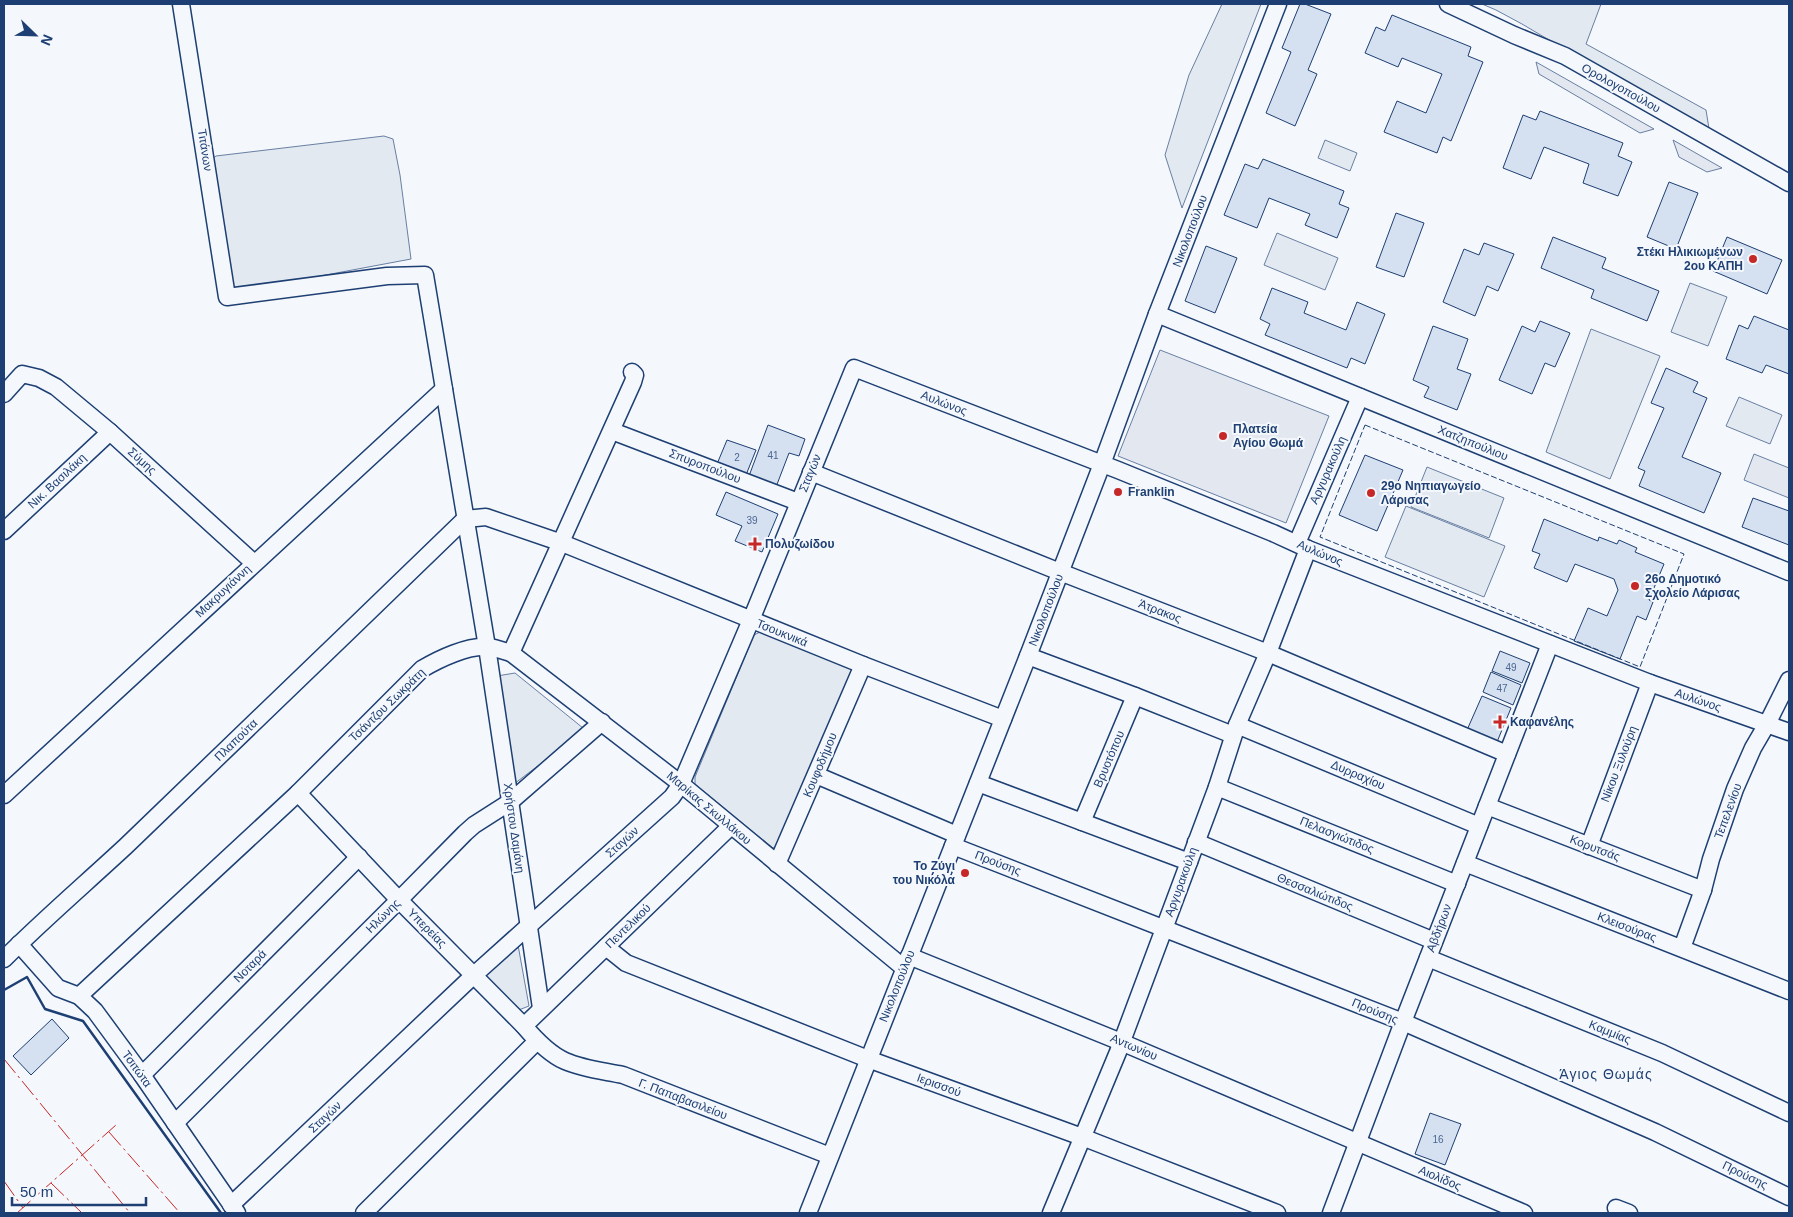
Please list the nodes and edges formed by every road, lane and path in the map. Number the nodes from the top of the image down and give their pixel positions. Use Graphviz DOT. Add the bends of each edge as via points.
graph roads {
  1 [pos="181,4"];
  2 [pos="1278,4"];
  3 [pos="1448,4"];
  4 [pos="1789,183"];
  5 [pos="227,297"];
  6 [pos="1157,314"];
  7 [pos="854,368"];
  8 [pos="632,372"];
  9 [pos="444,389"];
  10 [pos="4,394"];
  11 [pos="1360,397"];
  12 [pos="612,431"];
  13 [pos="110,432"];
  14 [pos="1102,464"];
  15 [pos="811,472"];
  16 [pos="798,502"];
  17 [pos="465,518"];
  18 [pos="4,531"];
  19 [pos="562,543"];
  20 [pos="1302,546"];
  21 [pos="254,563"];
  22 [pos="1060,572"];
  23 [pos="1789,572"];
  24 [pos="751,620"];
  25 [pos="1550,644"];
  26 [pos="487,647"];
  27 [pos="511,653"];
  28 [pos="1268,653"];
  29 [pos="1028,656"];
  30 [pos="863,665"];
  31 [pos="1789,680"];
  32 [pos="1650,683"];
  33 [pos="1135,696"];
  34 [pos="1003,719"];
  35 [pos="602,722"];
  36 [pos="1767,724"];
  37 [pos="1235,730"];
  38 [pos="1789,732"];
  39 [pos="1507,754"];
  40 [pos="816,775"];
  41 [pos="978,783"];
  42 [pos="681,784"];
  43 [pos="1217,787"];
  44 [pos="298,793"];
  45 [pos="4,795"];
  46 [pos="510,802"];
  47 [pos="1487,806"];
  48 [pos="1082,822"];
  49 [pos="731,826"];
  50 [pos="1479,826"];
  51 [pos="955,840"];
  52 [pos="1196,842"];
  53 [pos="1589,846"];
  54 [pos="359,857"];
  55 [pos="1189,862"];
  56 [pos="1465,863"];
  57 [pos="777,864"];
  58 [pos="1457,884"];
  59 [pos="1703,890"];
  60 [pos="399,900"];
  61 [pos="1164,927"];
  62 [pos="529,928"];
  63 [pos="1434,941"];
  64 [pos="19,944"];
  65 [pos="606,947"];
  66 [pos="1682,948"];
  67 [pos="1428,958"];
  68 [pos="4,959"];
  69 [pos="906,962"];
  70 [pos="474,975"];
  71 [pos="1789,991"];
  72 [pos="79,996"];
  73 [pos="541,1008"];
  74 [pos="1403,1022"];
  75 [pos="524,1026"];
  76 [pos="537,1041"];
  77 [pos="1121,1042"];
  78 [pos="868,1059"];
  79 [pos="142,1075"];
  80 [pos="1789,1112"];
  81 [pos="175,1123"];
  82 [pos="1082,1137"];
  83 [pos="1357,1144"];
  84 [pos="830,1156"];
  85 [pos="1789,1196"];
  86 [pos="234,1209"];
  87 [pos="364,1213"];
  88 [pos="808,1213"];
  89 [pos="1052,1213"];
  90 [pos="1277,1213"];
  91 [pos="1331,1213"];
  92 [pos="1524,1213"];
  1 -- 5 [label="street, Τιτάνων"];
  2 -- 6 [label="street, Νικολοπούλου"];
  3 -- 4 [label="street, Ορολογοπούλου" via="1565,56"];
  5 -- 9 [label="street, Χρήστου Δαμάνη" via="387,276 425,275"];
  6 -- 11 [label="street, Χατζηπούλιου"];
  6 -- 14 [label="street, Νικολοπούλου"];
  7 -- 14 [label="street, Αυλώνος"];
  7 -- 15 [label="street, Σταγών"];
  8 -- 12 [label="street" via="635,375 633,382"];
  9 -- 17 [label="street, Χρήστου Δαμάνη"];
  9 -- 21 [label="street, Μακρυγιάννη"];
  10 -- 13 [label="street, Σύμης" via="22,374 40,378 56,387"];
  11 -- 20 [label="street, Αργυρακούλη"];
  11 -- 23 [label="street, Χατζηπούλιου"];
  12 -- 16 [label="street, Σπυροπούλου"];
  12 -- 19 [label="street"];
  13 -- 18 [label="street, Νικ. Βασιλάκη"];
  13 -- 21 [label="street, Σύμης"];
  14 -- 20 [label="street, Αυλώνος"];
  14 -- 22 [label="street, Νικολοπούλου"];
  15 -- 16 [label="street, Σταγών"];
  15 -- 22 [label="street, Άτρακος"];
  16 -- 24 [label="street, Σταγών"];
  17 -- 19 [label="street, Τσουκνικά" via="486,517"];
  17 -- 26 [label="street, Χρήστου Δαμάνη"];
  17 -- 64 [label="street, Πλαπούτα" via="137,836"];
  19 -- 24 [label="street, Τσουκνικά"];
  19 -- 27 [label="street"];
  20 -- 25 [label="street, Αυλώνος"];
  20 -- 28 [label="street, Αργυρακούλη"];
  21 -- 45 [label="street, Μακρυγιάννη"];
  22 -- 28 [label="street, Άτρακος"];
  22 -- 29 [label="street, Νικολοπούλου"];
  24 -- 30 [label="street, Τσουκνικά"];
  24 -- 42 [label="street, Σταγών"];
  25 -- 32 [label="street, Αυλώνος"];
  25 -- 39 [label="street, Αβδήρων"];
  26 -- 27 [label="street, Τσάντζου Σωκράτη"];
  26 -- 44 [label="street, Τσάντζου Σωκράτη" via="442,657 422,669"];
  26 -- 46 [label="street, Χρήστου Δαμάνη"];
  27 -- 35 [label="street, Μαρίκας Σκυλλάκου"];
  28 -- 37 [label="street, Αργυρακούλη"];
  28 -- 39 [label="street, Άτρακος"];
  29 -- 33 [label="street, Δυρραχίου"];
  29 -- 34 [label="street, Νικολοπούλου"];
  30 -- 34 [label="street, Τσουκνικά"];
  30 -- 40 [label="street, Κουφοδήμου"];
  31 -- 36 [label="street, Τεπελενίου"];
  32 -- 36 [label="street, Αυλώνος"];
  32 -- 53 [label="street, Νίκου Ξυλούρη"];
  33 -- 37 [label="street, Δυρραχίου"];
  33 -- 48 [label="street, Βρυοτόπου"];
  34 -- 41 [label="street, Νικολοπούλου"];
  35 -- 42 [label="street, Μαρίκας Σκυλλάκου"];
  35 -- 46 [label="street, Ηλώνης"];
  36 -- 38 [label="street, Αυλώνος"];
  36 -- 59 [label="street, Τεπελενίου" via="1752,748 1735,789"];
  37 -- 43 [label="street, Αργυρακούλη"];
  37 -- 50 [label="street, Δυρραχίου"];
  39 -- 47 [label="street, Αβδήρων"];
  40 -- 51 [label="street, Προύσης"];
  40 -- 57 [label="street, Κουφοδήμου"];
  41 -- 48 [label="street"];
  41 -- 51 [label="street, Νικολοπούλου"];
  42 -- 49 [label="street, Μαρίκας Σκυλλάκου"];
  42 -- 62 [label="street, Σταγών" via="668,800"];
  43 -- 52 [label="street, Αργυρακούλη"];
  43 -- 58 [label="street, Πελασγιώτιδος"];
  44 -- 54 [label="street, Υπερείας"];
  44 -- 72 [label="street, Τσάντζου Σωκράτη"];
  46 -- 60 [label="street, Ηλώνης" via="474,825"];
  46 -- 62 [label="street, Χρήστου Δαμάνη"];
  47 -- 50 [label="street, Αβδήρων"];
  47 -- 53 [label="street, Κορυτσάς"];
  48 -- 55 [label="street"];
  49 -- 57 [label="street, Μαρίκας Σκυλλάκου"];
  49 -- 65 [label="street, Πεντελικού"];
  50 -- 56 [label="street, Αβδήρων"];
  51 -- 61 [label="street, Προύσης"];
  51 -- 69 [label="street, Νικολοπούλου"];
  52 -- 55 [label="street, Αργυρακούλη"];
  52 -- 63 [label="street, Θεσσαλιώτιδος"];
  53 -- 59 [label="street, Κορυτσάς"];
  54 -- 60 [label="street, Υπερείας"];
  54 -- 79 [label="street, Νοταρά"];
  55 -- 61 [label="street, Αργυρακούλη"];
  56 -- 58 [label="street, Αβδήρων"];
  56 -- 66 [label="street, Κλεισούρας"];
  57 -- 69 [label="street, Μαρίκας Σκυλλάκου"];
  58 -- 63 [label="street, Αβδήρων"];
  59 -- 66 [label="street, Τεπελενίου"];
  60 -- 70 [label="street, Υπερείας"];
  60 -- 81 [label="street, Ηλώνης"];
  61 -- 74 [label="street, Προύσης"];
  61 -- 77 [label="street, Αργυρακούλη"];
  62 -- 70 [label="street, Σταγών"];
  62 -- 73 [label="street, Χρήστου Δαμάνη"];
  63 -- 67 [label="street, Αβδήρων"];
  64 -- 68 [label="street, Πλαπούτα"];
  64 -- 72 [label="street, Τσιτώτα" via="58,988"];
  65 -- 73 [label="street, Πεντελικού"];
  65 -- 78 [label="street, Ιερισσού" via="626,963"];
  66 -- 71 [label="street, Κλεισούρας"];
  67 -- 74 [label="street, Αβδήρων"];
  67 -- 80 [label="street, Καμμίας" via="1662,1053"];
  69 -- 77 [label="street, Αντωνίου"];
  69 -- 78 [label="street, Νικολοπούλου"];
  70 -- 75 [label="street, Υπερείας"];
  70 -- 86 [label="street, Σταγών"];
  72 -- 79 [label="street, Τσιτώτα" via="95,1011"];
  73 -- 75 [label="street, Πεντελικού"];
  74 -- 83 [label="street, Αβδήρων"];
  74 -- 85 [label="street, Προύσης" via="1655,1132"];
  75 -- 76 [label="street, Υπερείας"];
  76 -- 84 [label="street, Γ. Παπαβασιλείου" via="564,1060 623,1075"];
  76 -- 87 [label="street"];
  77 -- 82 [label="street, Αργυρακούλη"];
  77 -- 83 [label="street, Αντωνίου"];
  78 -- 82 [label="street, Ιερισσού"];
  78 -- 84 [label="street, Νικολοπούλου"];
  79 -- 81 [label="street, Τσιτώτα"];
  81 -- 86 [label="street, Τσιτώτα"];
  82 -- 89 [label="street, Αργυρακούλη"];
  82 -- 90 [label="street, Ιερισσού"];
  83 -- 91 [label="street, Αβδήρων"];
  83 -- 92 [label="street, Αιολίδος"];
  84 -- 88 [label="street, Νικολοπούλου"];
}
